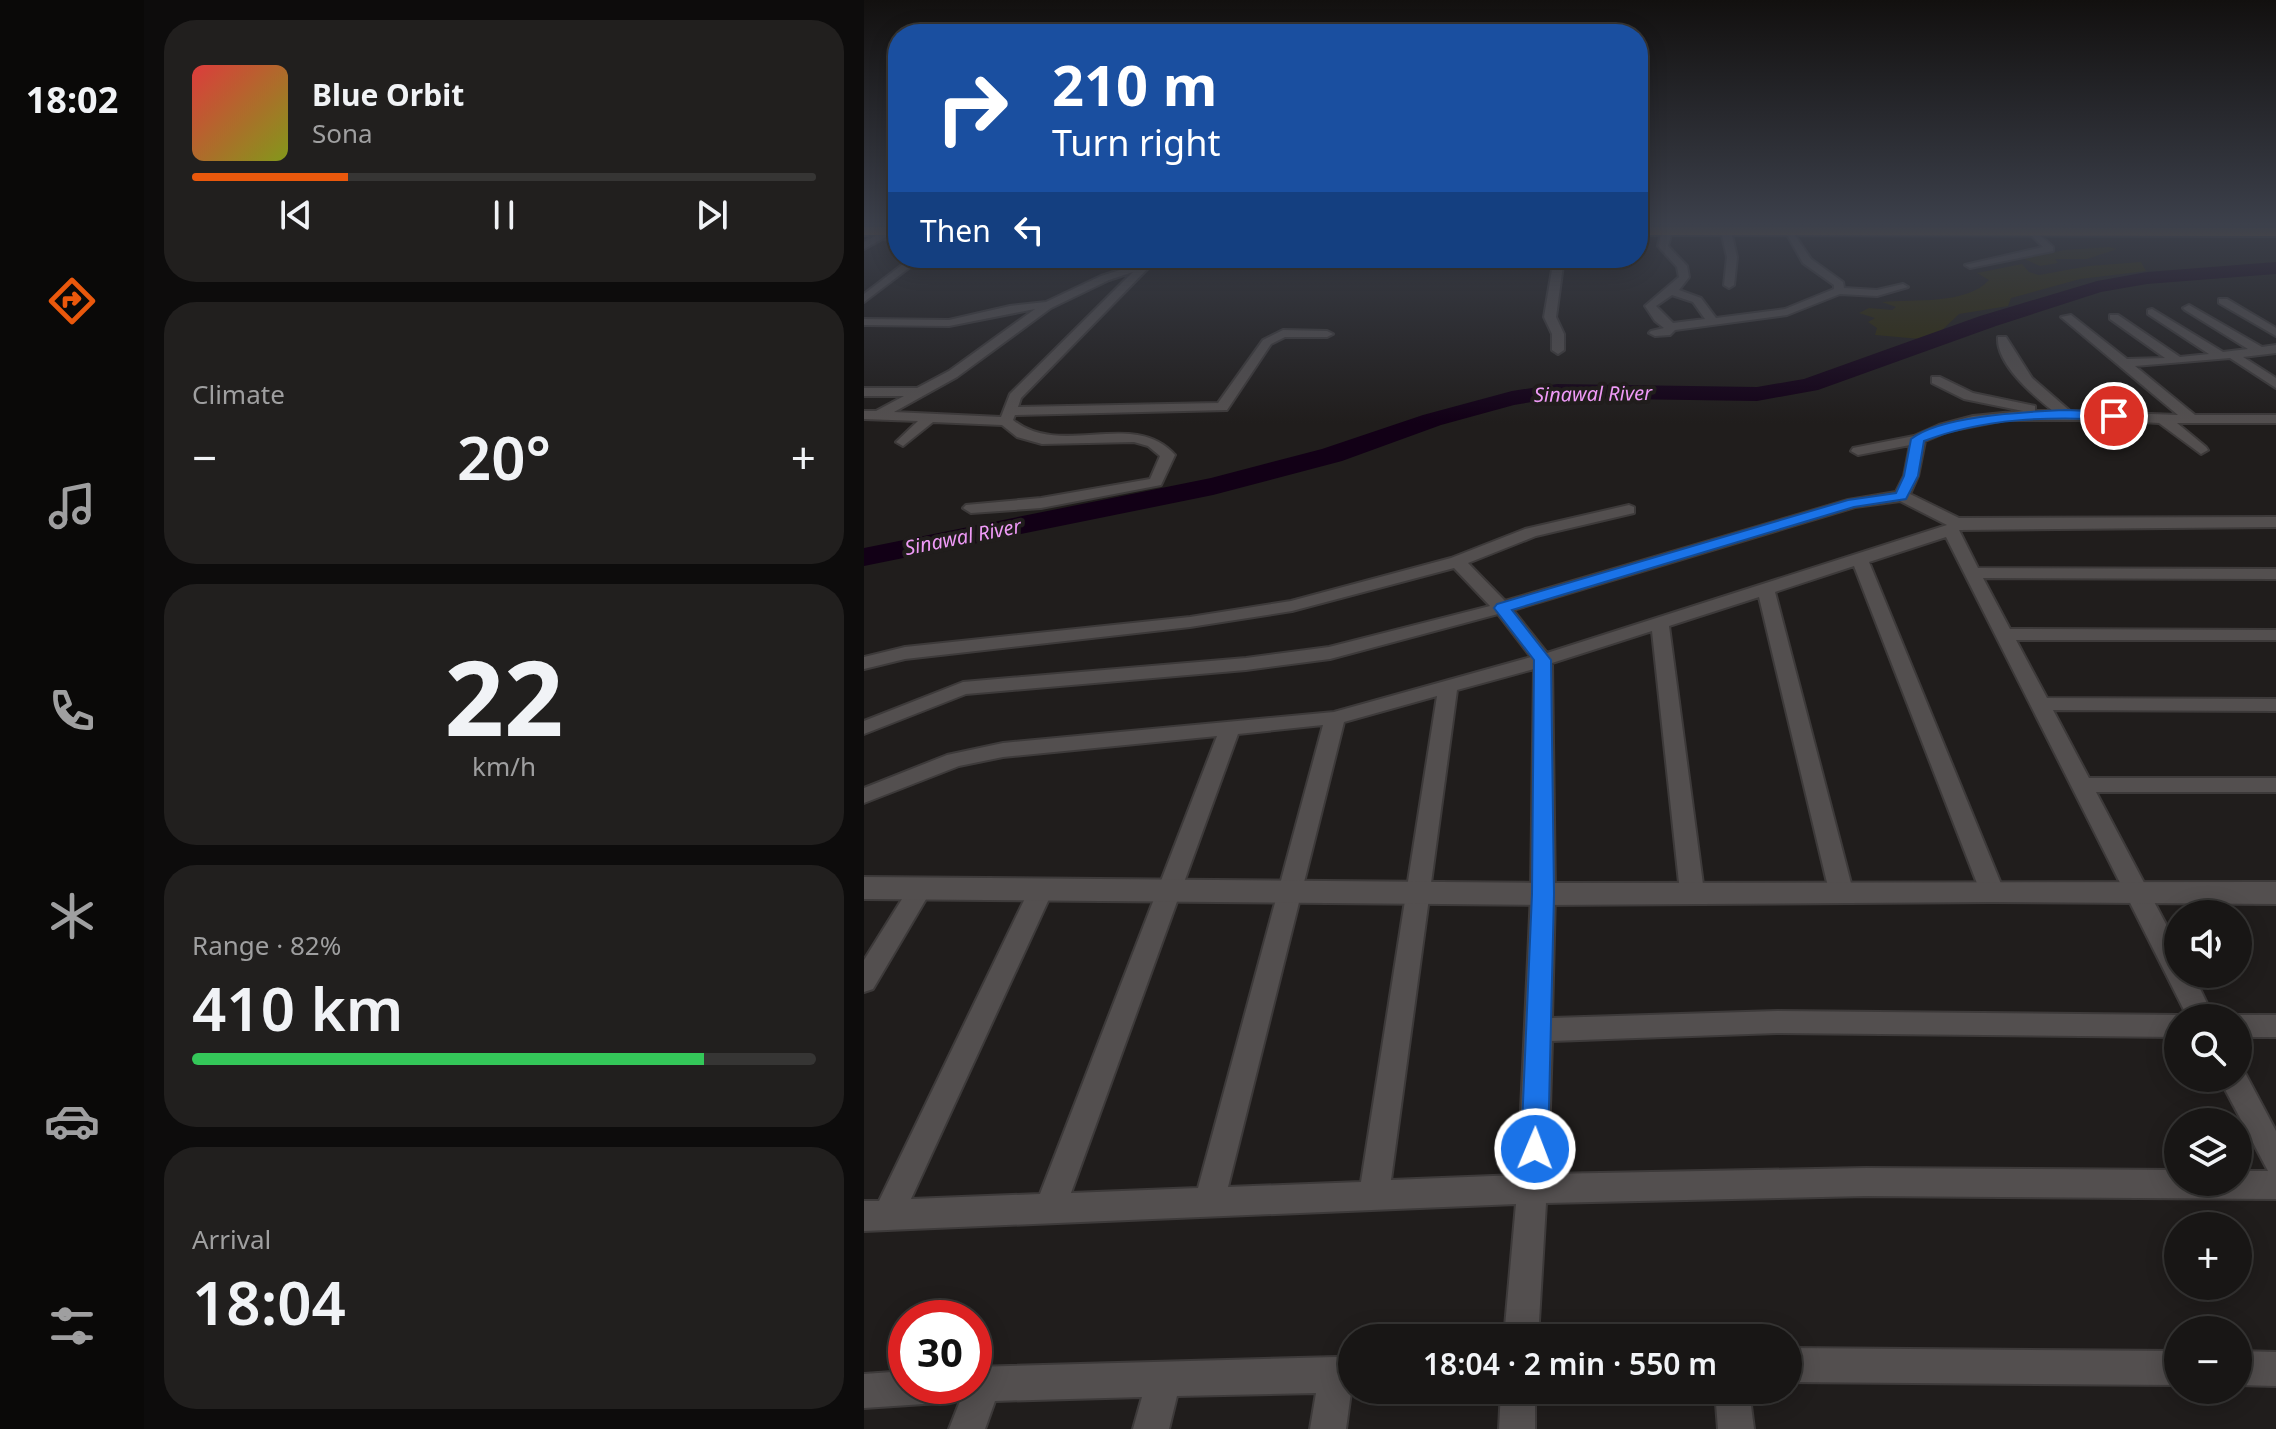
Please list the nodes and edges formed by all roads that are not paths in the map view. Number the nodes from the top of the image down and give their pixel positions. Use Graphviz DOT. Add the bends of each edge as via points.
graph roads {
  1 [pos="1081,290"];
  2 [pos="1122,290"];
  3 [pos="1554,290"];
  4 [pos="1891,290"];
  5 [pos="1839,291"];
  6 [pos="1674,292"];
  7 [pos="2223,301"];
  8 [pos="1047,306"];
  9 [pos="2189,308"];
  10 [pos="2152,312"];
  11 [pos="2067,317"];
  12 [pos="2114,317"];
  13 [pos="864,322"];
  14 [pos="1713,322"];
  15 [pos="2276,322"];
  16 [pos="2262,325"];
  17 [pos="1671,327"];
  18 [pos="1655,333"];
  19 [pos="2276,333"];
  20 [pos="1327,334"];
  21 [pos="2002,339"];
  22 [pos="2276,349"];
  23 [pos="1558,350"];
  24 [pos="2260,351"];
  25 [pos="2227,355"];
  26 [pos="2178,361"];
  27 [pos="2124,363"];
  28 [pos="1936,380"];
  29 [pos="2276,384"];
  30 [pos="864,392"];
  31 [pos="921,392"];
  32 [pos="2065,413"];
  33 [pos="2045,414"];
  34 [pos="864,415"];
  35 [pos="879,415"];
  36 [pos="1007,416"];
  37 [pos="929,418"];
  38 [pos="2163,419"];
  39 [pos="2276,419"];
  40 [pos="2192,420"];
  41 [pos="1918,439"];
  42 [pos="903,442"];
  43 [pos="2201,450"];
  44 [pos="1858,451"];
  45 [pos="1902,496"];
  46 [pos="971,508"];
  47 [pos="1629,510"];
  48 [pos="2276,522"];
  49 [pos="1953,526"];
  50 [pos="1860,561"];
  51 [pos="1457,562"];
  52 [pos="1972,573"];
  53 [pos="2276,574"];
  54 [pos="1766,589"];
  55 [pos="1502,608"];
  56 [pos="1660,622"];
  57 [pos="2004,634"];
  58 [pos="2276,635"];
  59 [pos="1543,660"];
  60 [pos="864,663"];
  61 [pos="1448,687"];
  62 [pos="2039,704"];
  63 [pos="2276,705"];
  64 [pos="1335,718"];
  65 [pos="864,728"];
  66 [pos="1230,728"];
  67 [pos="2080,785"];
  68 [pos="2276,785"];
  69 [pos="864,796"];
  70 [pos="864,888"];
  71 [pos="1042,888"];
  72 [pos="920,889"];
  73 [pos="1167,890"];
  74 [pos="1841,891"];
  75 [pos="1992,891"];
  76 [pos="1291,892"];
  77 [pos="1692,892"];
  78 [pos="2139,892"];
  79 [pos="1420,893"];
  80 [pos="2276,893"];
  81 [pos="1543,894"];
  82 [pos="2164,942"];
  83 [pos="864,982"];
  84 [pos="2164,1026"];
  85 [pos="2252,1026"];
  86 [pos="2276,1026"];
  87 [pos="1537,1030"];
  88 [pos="2240,1092"];
  89 [pos="2276,1160"];
  90 [pos="2276,1185"];
  91 [pos="1533,1189"];
  92 [pos="1374,1195"];
  93 [pos="1209,1203"];
  94 [pos="1049,1210"];
  95 [pos="876,1215"];
  96 [pos="1522,1324"];
  97 [pos="1802,1365"];
  98 [pos="2164,1368"];
  99 [pos="2252,1368"];
  100 [pos="2276,1369"];
  101 [pos="1338,1374"];
  102 [pos="1165,1378"];
  103 [pos="992,1384"];
  104 [pos="888,1389"];
  105 [pos="864,1391"];
  106 [pos="1338,1395"];
  107 [pos="974,1404"];
  108 [pos="1518,1404"];
  109 [pos="1733,1404"];
  110 [pos="967,1429"];
  111 [pos="1151,1429"];
  112 [pos="1328,1429"];
  113 [pos="1517,1429"];
  114 [pos="1736,1429"];
  1 -- 8 [label="street"];
  2 -- 36 [label="street" via="1015,397"];
  3 -- 23 [label="street" via="1550,317"];
  4 -- 5 [label="street"];
  5 -- 14 [label="street" via="1787,312"];
  6 -- 14 [label="street" via="1697,300"];
  6 -- 17 [label="street" via="1650,306"];
  7 -- 16 [label="street"];
  8 -- 13 [label="street" via="949,323"];
  8 -- 31 [label="street"];
  9 -- 24 [label="street"];
  10 -- 25 [label="street"];
  11 -- 27 [label="street"];
  12 -- 26 [label="street"];
  14 -- 17 [label="street"];
  15 -- 16 [label="street"];
  16 -- 19 [label="street"];
  17 -- 18 [label="street"];
  20 -- 36 [label="street" via="1283,333 1267,342 1222,407"];
  21 -- 32 [label="street" via="2022,375"];
  22 -- 24 [label="street"];
  24 -- 25 [label="street"];
  25 -- 26 [label="street"];
  25 -- 29 [label="street"];
  26 -- 27 [label="street"];
  27 -- 40 [label="street"];
  28 -- 33 [label="street" via="1969,396"];
  30 -- 31 [label="street"];
  31 -- 35 [label="street"];
  32 -- 33 [label="street"];
  32 -- 38 [label="street"];
  33 -- 41 [label="street" via="1970,423"];
  34 -- 35 [label="street"];
  35 -- 37 [label="street"];
  36 -- 37 [label="street"];
  36 -- 46 [label="street" via="1014,431 1052,441 1142,439 1160,444 1168,455 1156,482 1055,502"];
  37 -- 42 [label="street"];
  38 -- 40 [label="street"];
  38 -- 43 [label="street"];
  39 -- 40 [label="street"];
  41 -- 44 [label="street"];
  41 -- 45 [label="street"];
  45 -- 49 [label="street"];
  45 -- 55 [label="street" via="1853,503"];
  47 -- 51 [label="street" via="1531,532"];
  48 -- 49 [label="street"];
  49 -- 50 [label="street"];
  49 -- 52 [label="street"];
  50 -- 54 [label="street"];
  50 -- 75 [label="street"];
  51 -- 55 [label="street"];
  51 -- 60 [label="street" via="1292,606 905,653"];
  52 -- 53 [label="street"];
  52 -- 57 [label="street"];
  54 -- 56 [label="street"];
  54 -- 74 [label="street"];
  55 -- 59 [label="street"];
  55 -- 65 [label="street" via="1296,659 963,688"];
  56 -- 59 [label="street"];
  56 -- 77 [label="street"];
  57 -- 58 [label="street"];
  57 -- 62 [label="street"];
  59 -- 61 [label="street"];
  59 -- 81 [label="street"];
  61 -- 64 [label="street"];
  61 -- 79 [label="street"];
  62 -- 63 [label="street"];
  62 -- 67 [label="street"];
  64 -- 66 [label="street"];
  64 -- 76 [label="street"];
  66 -- 69 [label="street" via="992,752 954,760"];
  66 -- 73 [label="street"];
  67 -- 68 [label="street"];
  67 -- 78 [label="street"];
  70 -- 72 [label="street"];
  71 -- 72 [label="street"];
  71 -- 73 [label="street"];
  71 -- 95 [label="street"];
  72 -- 83 [label="street"];
  73 -- 76 [label="street"];
  73 -- 94 [label="street"];
  74 -- 75 [label="street"];
  74 -- 77 [label="street"];
  75 -- 78 [label="street"];
  76 -- 79 [label="street"];
  76 -- 93 [label="street"];
  77 -- 81 [label="street"];
  78 -- 80 [label="street"];
  78 -- 82 [label="street"];
  79 -- 81 [label="street"];
  79 -- 92 [label="street"];
  81 -- 87 [label="street"];
  84 -- 87 [label="street" via="1777,1022"];
  85 -- 86 [label="street"];
  87 -- 91 [label="street"];
  88 -- 89 [label="street"];
  90 -- 91 [label="street" via="1866,1182"];
  91 -- 92 [label="street"];
  91 -- 96 [label="street"];
  92 -- 93 [label="street"];
  93 -- 94 [label="street"];
  94 -- 95 [label="street"];
  97 -- 98 [label="street"];
  99 -- 100 [label="street"];
  101 -- 102 [label="street"];
  102 -- 103 [label="street"];
  102 -- 111 [label="street"];
  104 -- 105 [label="street"];
  106 -- 112 [label="street"];
  107 -- 110 [label="street"];
  108 -- 113 [label="street"];
  109 -- 114 [label="street"];
}
